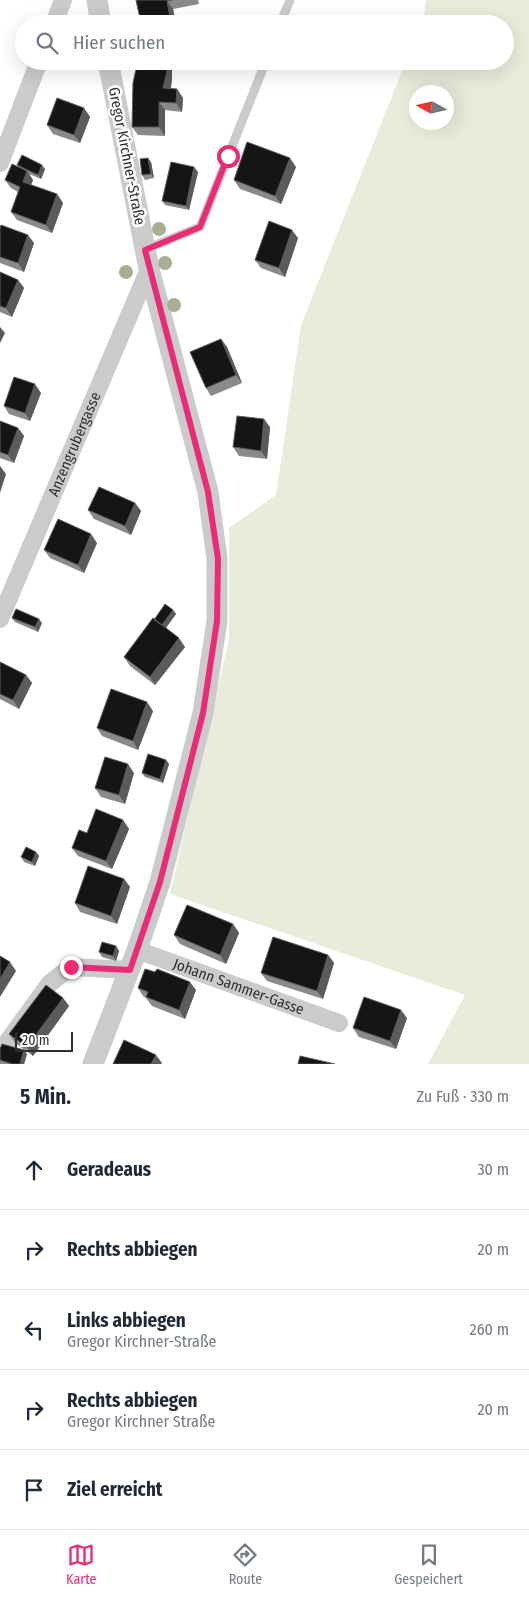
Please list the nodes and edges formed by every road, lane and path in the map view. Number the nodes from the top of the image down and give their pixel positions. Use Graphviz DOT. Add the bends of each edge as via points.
graph roads {
  1 [pos="63,0"];
  2 [pos="97,0"];
  3 [pos="290,0"];
  4 [pos="57,15"];
  5 [pos="100,15"];
  6 [pos="284,15"];
  7 [pos="36,70"];
  8 [pos="110,70"];
  9 [pos="262,70"];
  10 [pos="0,164"];
  11 [pos="147,259"];
  12 [pos="0,620"];
  13 [pos="133,960"];
  14 [pos="339,1023"];
  15 [pos="0,1052"];
  16 [pos="93,1064"];
  1 -- 4 [label="street"];
  2 -- 5 [label="street"];
  3 -- 6 [label="lane"];
  7 -- 10 [label="street"];
  8 -- 11 [label="street, Gregor Kirchner-Straße"];
  9 -- 11 [label="lane" via="200,227"];
  11 -- 12 [label="street, Anzengrubergasse"];
  11 -- 13 [label="street, Gregor Kirchner-Straße" via="208,492 218,559 217,621 203,713 160,882"];
  13 -- 14 [label="street, Johann Sammer-Gasse"];
  13 -- 15 [label="street, Johann Sammer-Gasse" via="71,967 50,984"];
  13 -- 16 [label="street, Gregor Kirchner-Straße"];
}
